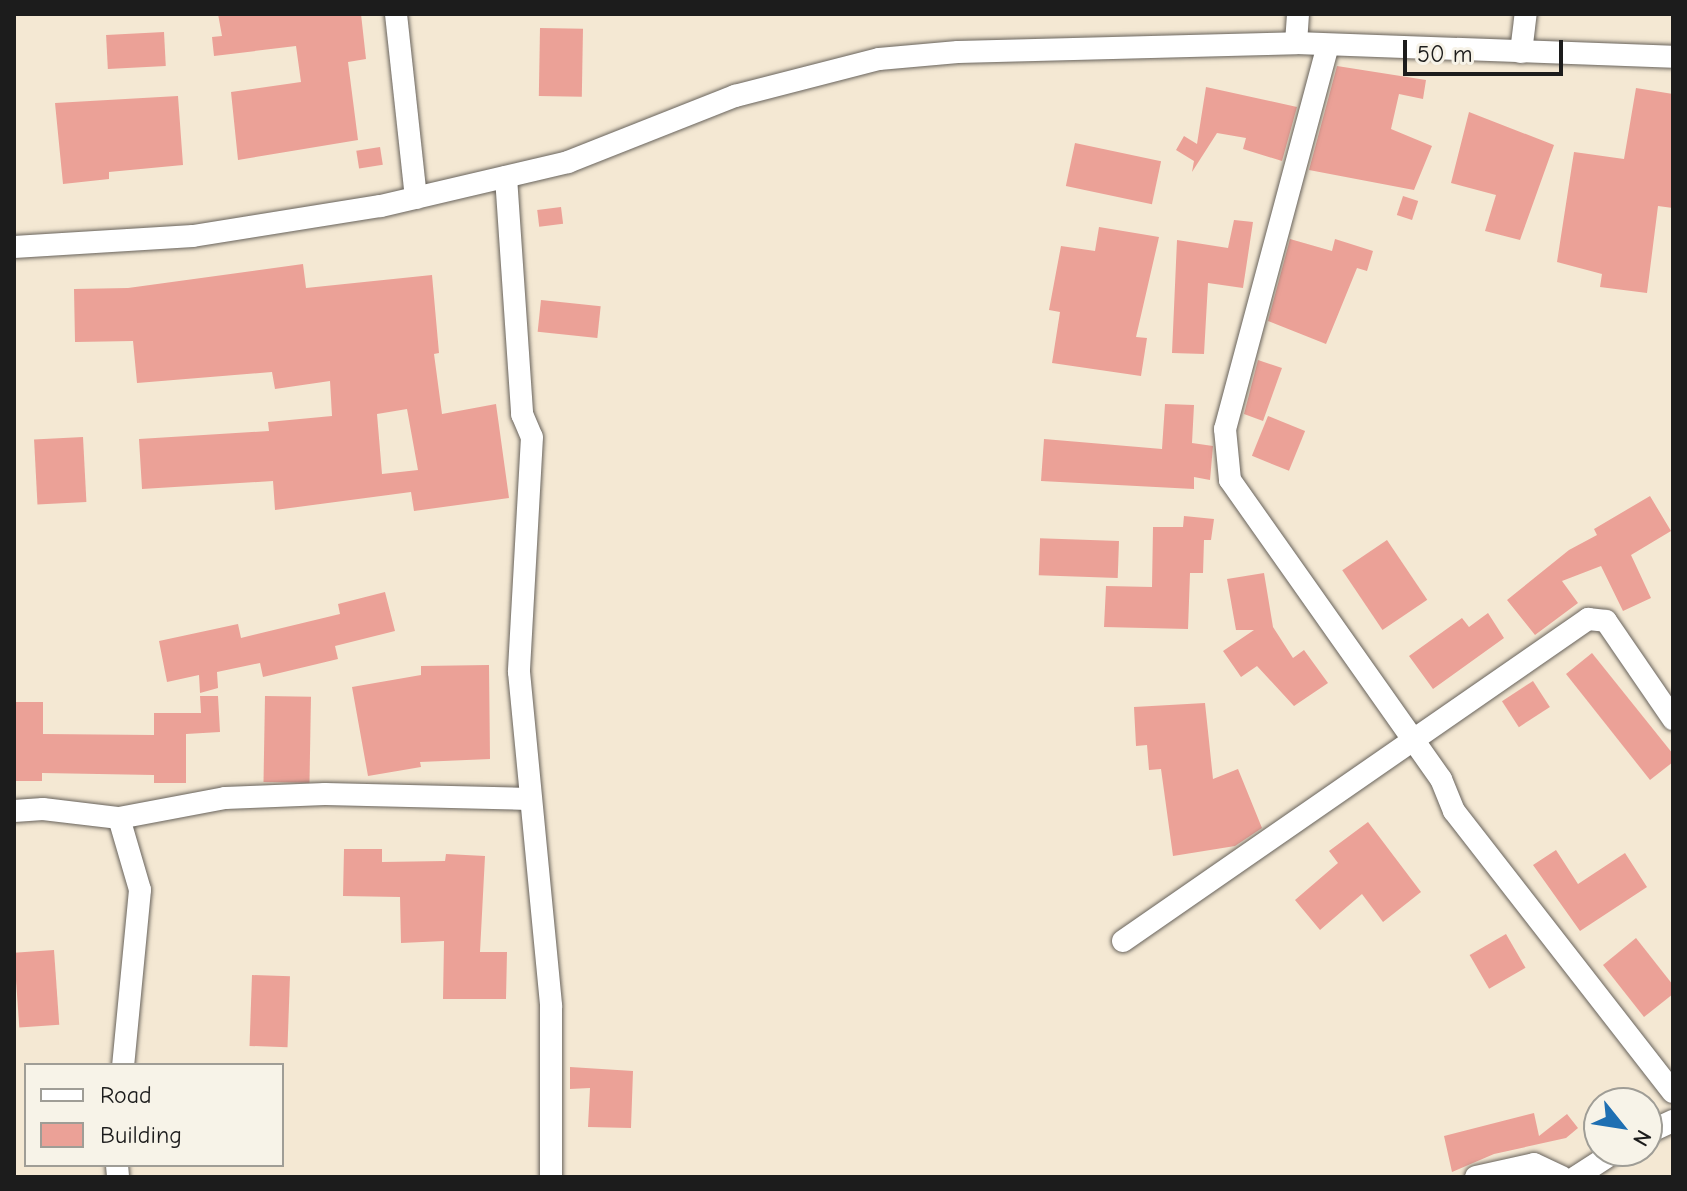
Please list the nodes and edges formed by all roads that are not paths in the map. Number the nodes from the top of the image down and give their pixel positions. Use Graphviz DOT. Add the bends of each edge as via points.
graph roads {
  1 [pos="396,14"];
  2 [pos="1298,14"];
  3 [pos="1526,14"];
  4 [pos="1296,43"];
  5 [pos="1328,45"];
  6 [pos="1521,52"];
  7 [pos="1673,57"];
  8 [pos="506,177"];
  9 [pos="416,198"];
  10 [pos="14,247"];
  11 [pos="1673,719"];
  12 [pos="1411,737"];
  13 [pos="528,799"];
  14 [pos="14,811"];
  15 [pos="119,818"];
  16 [pos="1123,941"];
  17 [pos="123,1063"];
  18 [pos="1673,1092"];
  19 [pos="551,1177"];
  20 [pos="1476,1177"];
  21 [pos="1562,1177"];
  1 -- 9 [label="street"];
  2 -- 4 [label="street"];
  3 -- 6 [label="street"];
  4 -- 5 [label="street"];
  4 -- 8 [label="street" via="879,59 791,78 629,141"];
  5 -- 6 [label="street"];
  5 -- 12 [label="street" via="1225,429 1226,457 1230,480 1267,538"];
  6 -- 7 [label="street"];
  8 -- 9 [label="street"];
  8 -- 13 [label="street" via="522,414 532,437 519,606"];
  9 -- 10 [label="street" via="193,236"];
  11 -- 12 [label="street" via="1616,632 1606,621 1588,619"];
  12 -- 16 [label="street"];
  12 -- 18 [label="street" via="1441,779 1454,811"];
  13 -- 15 [label="street" via="325,794 225,798"];
  13 -- 19 [label="street" via="551,1006"];
  14 -- 15 [label="street"];
  15 -- 17 [label="street" via="140,890"];
  20 -- 21 [label="street" via="1534,1164"];
}
